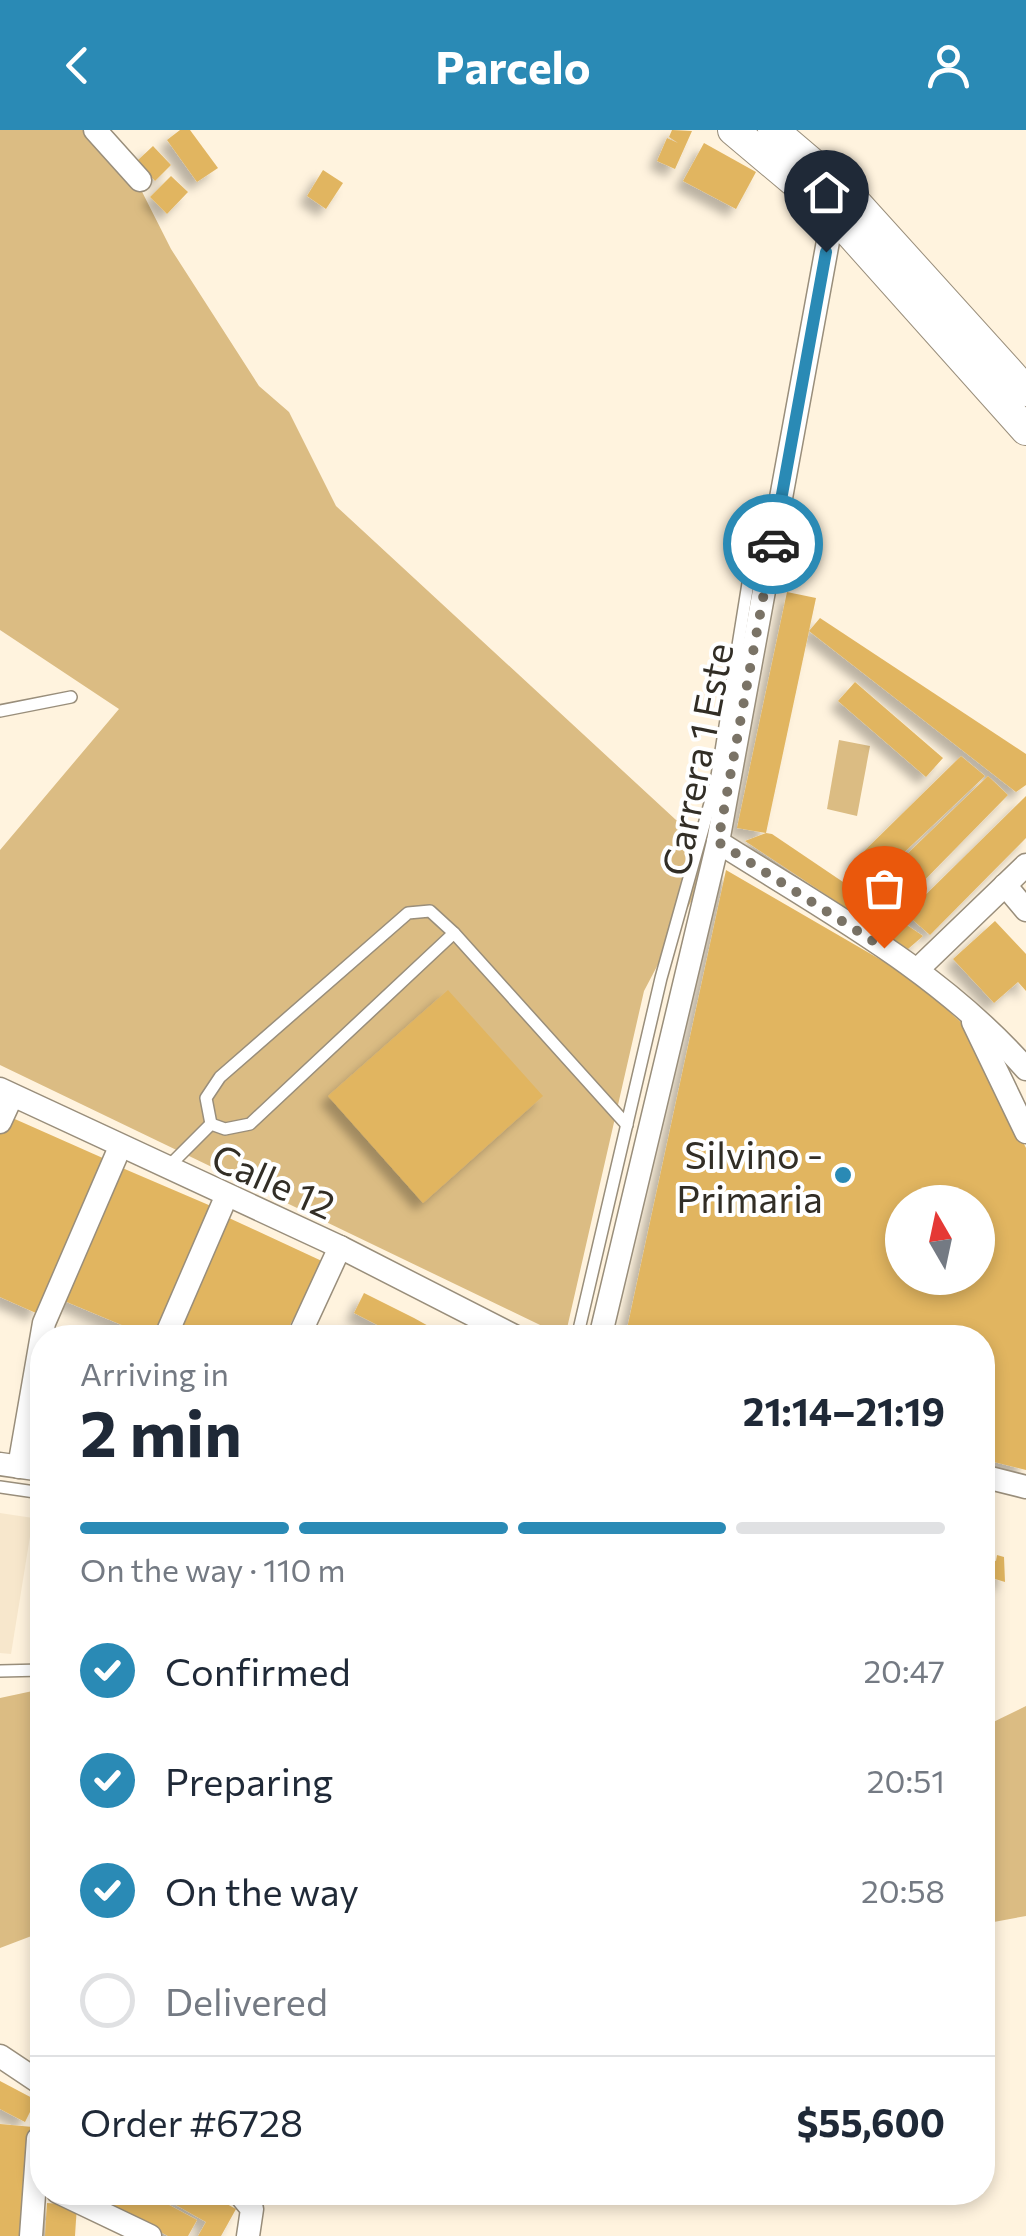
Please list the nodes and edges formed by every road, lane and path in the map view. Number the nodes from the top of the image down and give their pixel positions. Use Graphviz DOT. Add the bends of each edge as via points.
graph roads {
  1 [pos="95,130"];
  2 [pos="733,130"];
  3 [pos="789,145"];
  4 [pos="140,180"];
  5 [pos="840,204"];
  6 [pos="1026,391"];
  7 [pos="1026,430"];
  8 [pos="778,518"];
  9 [pos="71,697"];
  10 [pos="0,711"];
  11 [pos="718,842"];
  12 [pos="1026,865"];
  13 [pos="1005,885"];
  14 [pos="1026,910"];
  15 [pos="454,933"];
  16 [pos="918,969"];
  17 [pos="966,1006"];
  18 [pos="1026,1070"];
  19 [pos="6,1093"];
  20 [pos="0,1122"];
  21 [pos="211,1124"];
  22 [pos="627,1125"];
  23 [pos="1026,1132"];
  24 [pos="120,1147"];
  25 [pos="166,1169"];
  26 [pos="226,1197"];
  27 [pos="340,1248"];
  28 [pos="44,1325"];
  29 [pos="171,1325"];
  30 [pos="304,1325"];
  31 [pos="492,1325"];
  32 [pos="580,1325"];
  33 [pos="603,1325"];
  34 [pos="30,1411"];
  35 [pos="21,1467"];
  36 [pos="995,1479"];
  37 [pos="0,1487"];
  38 [pos="1026,1487"];
  39 [pos="30,1491"];
  40 [pos="0,1670"];
  41 [pos="30,1670"];
  42 [pos="0,2056"];
  43 [pos="30,2076"];
  44 [pos="36,2205"];
  45 [pos="85,2205"];
  46 [pos="249,2205"];
  47 [pos="31,2236"];
  48 [pos="150,2236"];
  49 [pos="248,2236"];
  1 -- 4 [label="street"];
  2 -- 3 [label="main road"];
  3 -- 5 [label="main road"];
  5 -- 6 [label="main road"];
  5 -- 7 [label="main road"];
  5 -- 8 [label="street, Carrera 1 Este"];
  8 -- 11 [label="street, Carrera 1 Este"];
  8 -- 22 [label="lane" via="763,526 754,546 716,782"];
  9 -- 10 [label="lane"];
  11 -- 16 [label="street"];
  11 -- 33 [label="street, Carrera 1 Este"];
  12 -- 13 [label="street"];
  13 -- 14 [label="street"];
  13 -- 16 [label="street"];
  15 -- 21 [label="lane" via="250,1124"];
  15 -- 21 [label="lane" via="430,911 408,914 220,1078 206,1098"];
  15 -- 22 [label="lane"];
  16 -- 17 [label="street"];
  17 -- 18 [label="street"];
  17 -- 23 [label="street"];
  19 -- 20 [label="street"];
  19 -- 24 [label="street, Calle 12"];
  21 -- 25 [label="lane"];
  22 -- 32 [label="lane"];
  24 -- 25 [label="street, Calle 12"];
  24 -- 28 [label="street"];
  25 -- 26 [label="street, Calle 12"];
  26 -- 27 [label="street, Calle 12"];
  26 -- 29 [label="street"];
  27 -- 30 [label="street"];
  27 -- 31 [label="street, Calle 12"];
  34 -- 35 [label="street"];
  36 -- 38 [label="street"];
  37 -- 39 [label="lane"];
  40 -- 41 [label="lane"];
  42 -- 43 [label="street"];
  44 -- 47 [label="street"];
  45 -- 48 [label="street"];
  46 -- 49 [label="street"];
}
